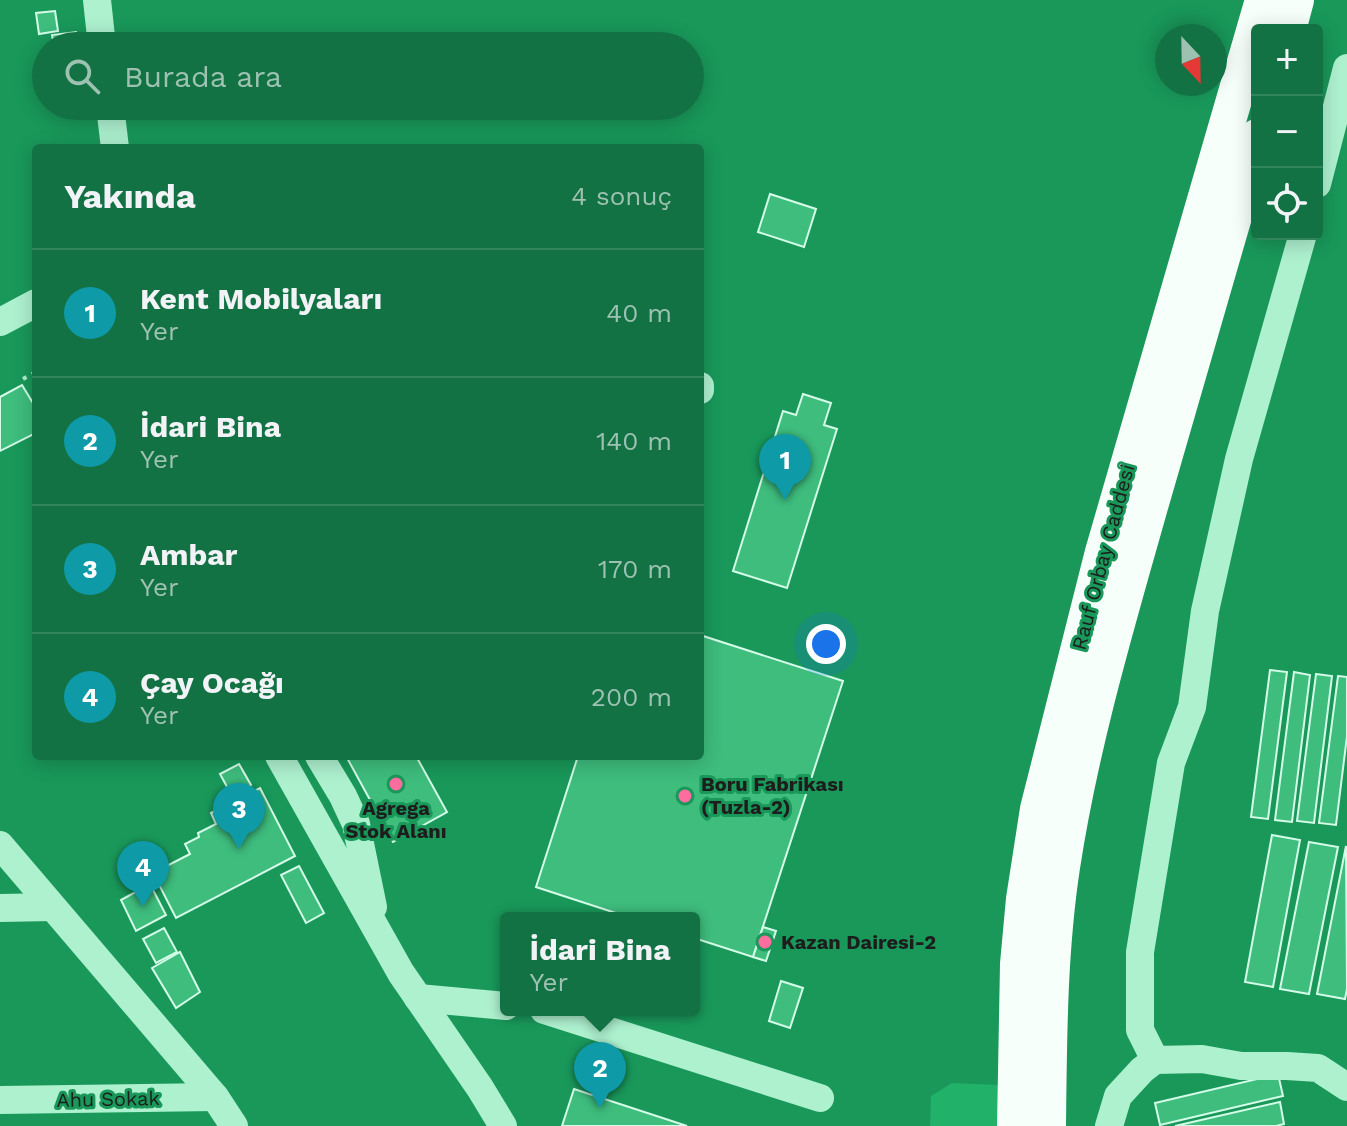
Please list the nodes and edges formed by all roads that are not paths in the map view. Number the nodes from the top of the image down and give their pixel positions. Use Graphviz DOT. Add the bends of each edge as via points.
graph roads {
  1 [pos="97,0"];
  2 [pos="1263,0"];
  3 [pos="1296,0"];
  4 [pos="1290,24"];
  5 [pos="100,32"];
  6 [pos="1347,68"];
  7 [pos="112,120"];
  8 [pos="115,144"];
  9 [pos="1251,158"];
  10 [pos="1321,168"];
  11 [pos="1301,240"];
  12 [pos="281,760"];
  13 [pos="321,760"];
  14 [pos="0,845"];
  15 [pos="52,907"];
  16 [pos="0,908"];
  17 [pos="379,935"];
  18 [pos="418,998"];
  19 [pos="500,1005"];
  20 [pos="563,1016"];
  21 [pos="1155,1060"];
  22 [pos="1344,1084"];
  23 [pos="215,1097"];
  24 [pos="820,1098"];
  25 [pos="0,1100"];
  26 [pos="234,1126"];
  27 [pos="254,1126"];
  28 [pos="503,1126"];
  29 [pos="1015,1126"];
  30 [pos="1048,1126"];
  31 [pos="1109,1126"];
  1 -- 5 [label="street"];
  2 -- 29 [label="main road, Rauf Orbay Caddesi" via="1103,552 1038,809 1018,964"];
  3 -- 4 [label="main road"];
  6 -- 10 [label="street"];
  7 -- 8 [label="street"];
  9 -- 30 [label="main road, Rauf Orbay Caddesi" via="1080,770 1054,932"];
  11 -- 21 [label="street" via="1239,459 1205,611 1192,707 1171,763 1140,952 1140,1030"];
  12 -- 17 [label="street"];
  13 -- 17 [label="street" via="356,824"];
  14 -- 15 [label="street"];
  15 -- 16 [label="street"];
  15 -- 23 [label="street"];
  17 -- 18 [label="street"];
  18 -- 19 [label="street"];
  18 -- 28 [label="street"];
  20 -- 24 [label="street"];
  21 -- 22 [label="street" via="1318,1068"];
  21 -- 31 [label="street" via="1118,1096"];
  23 -- 25 [label="street, Ahu Sokak"];
  23 -- 26 [label="street"];
  23 -- 27 [label="street"];
}
